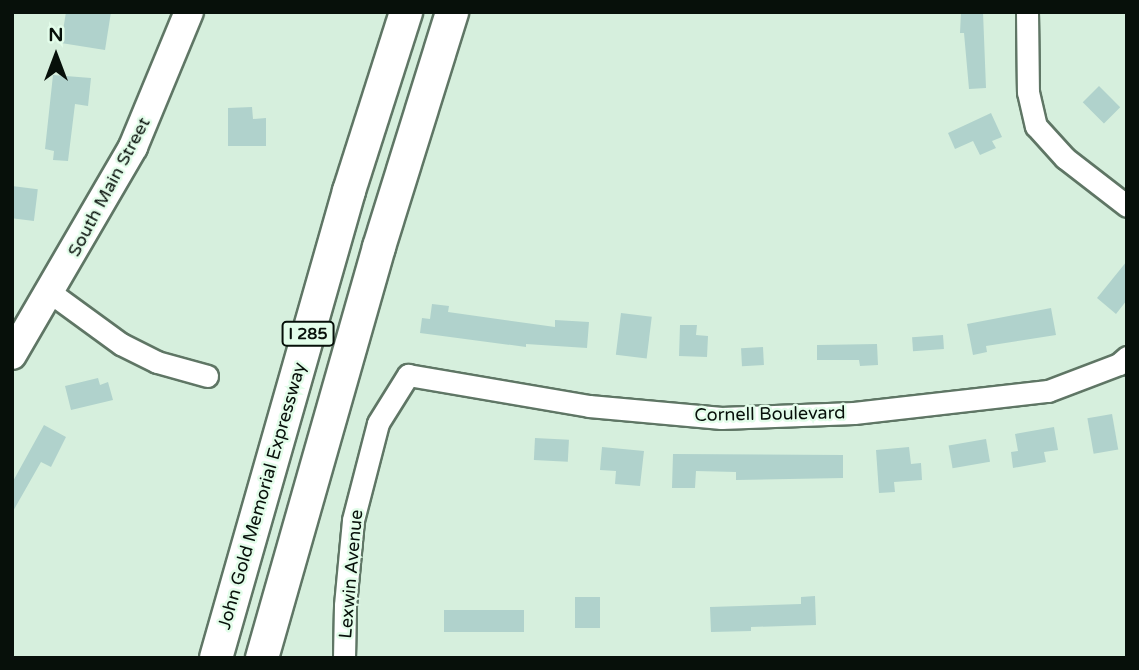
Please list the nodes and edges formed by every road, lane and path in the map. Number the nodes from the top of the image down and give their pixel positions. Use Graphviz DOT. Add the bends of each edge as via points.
graph roads {
  1 [pos="189,12"];
  2 [pos="406,12"];
  3 [pos="452,12"];
  4 [pos="1027,12"];
  5 [pos="1127,206"];
  6 [pos="51,293"];
  7 [pos="12,355"];
  8 [pos="1127,357"];
  9 [pos="408,375"];
  10 [pos="207,376"];
  11 [pos="216,658"];
  12 [pos="262,658"];
  13 [pos="344,658"];
  1 -- 6 [label="main road, South Main Street" via="137,138"];
  2 -- 11 [label="highway, John Gold Memorial Expressway / I 285" via="349,191"];
  3 -- 12 [label="highway, I 285" via="379,247"];
  4 -- 5 [label="street" via="1028,92 1036,126 1065,158"];
  6 -- 7 [label="main road, South Main Street"];
  6 -- 10 [label="street" via="121,344 157,362"];
  8 -- 9 [label="street, Cornell Boulevard" via="1048,391 855,413 722,418 589,406"];
  9 -- 13 [label="street, Lexwin Avenue" via="378,423 353,520"];
}
